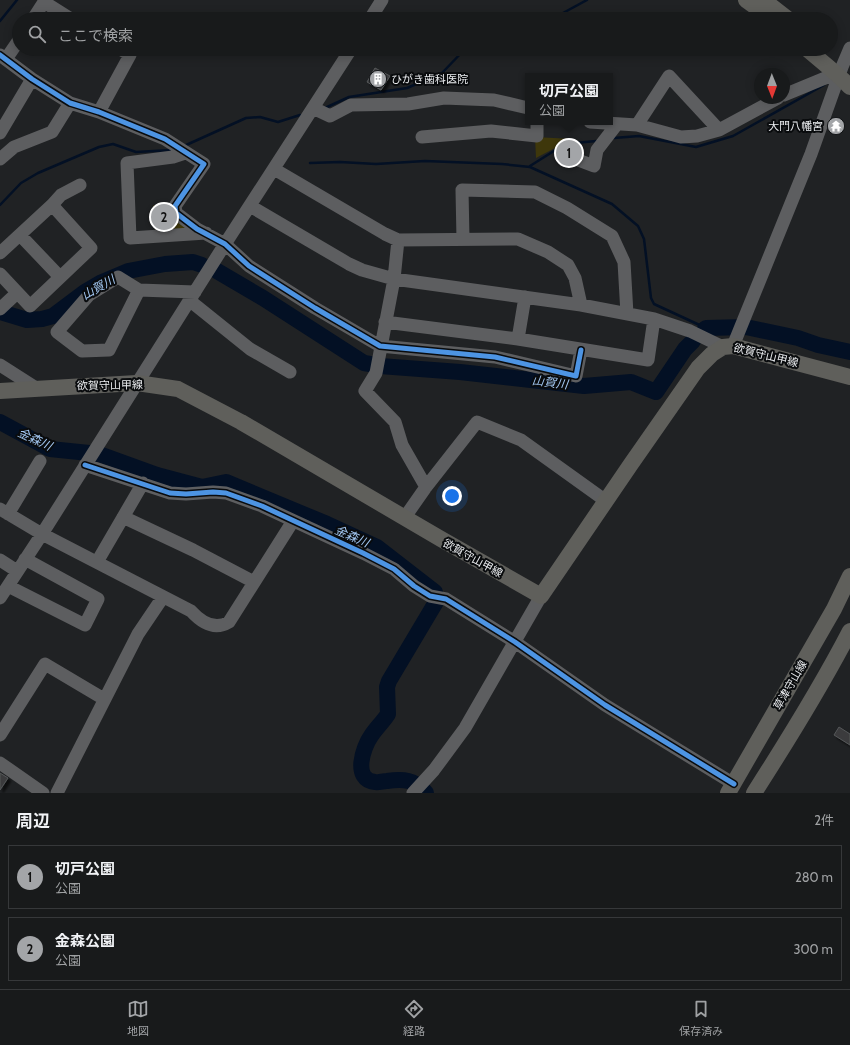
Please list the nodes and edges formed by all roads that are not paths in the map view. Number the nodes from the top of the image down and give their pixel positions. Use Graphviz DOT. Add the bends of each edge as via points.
graph roads {
  1 [pos="382,0"];
  2 [pos="746,0"];
  3 [pos="763,0"];
  4 [pos="38,12"];
  5 [pos="60,12"];
  6 [pos="374,12"];
  7 [pos="762,12"];
  8 [pos="779,12"];
  9 [pos="12,47"];
  10 [pos="850,48"];
  11 [pos="129,56"];
  12 [pos="346,56"];
  13 [pos="819,56"];
  14 [pos="830,56"];
  15 [pos="3,57"];
  16 [pos="844,72"];
  17 [pos="32,79"];
  18 [pos="850,87"];
  19 [pos="790,93"];
  20 [pos="70,104"];
  21 [pos="767,104"];
  22 [pos="525,107"];
  23 [pos="313,108"];
  24 [pos="99,112"];
  25 [pos="613,124"];
  26 [pos="617,124"];
  27 [pos="537,125"];
  28 [pos="637,125"];
  29 [pos="719,130"];
  30 [pos="0,135"];
  31 [pos="422,137"];
  32 [pos="14,147"];
  33 [pos="180,149"];
  34 [pos="565,155"];
  35 [pos="0,159"];
  36 [pos="274,169"];
  37 [pos="80,185"];
  38 [pos="52,205"];
  39 [pos="250,206"];
  40 [pos="206,233"];
  41 [pos="20,235"];
  42 [pos="463,239"];
  43 [pos="398,240"];
  44 [pos="224,244"];
  45 [pos="0,253"];
  46 [pos="0,274"];
  47 [pos="60,277"];
  48 [pos="394,279"];
  49 [pos="139,290"];
  50 [pos="16,293"];
  51 [pos="192,296"];
  52 [pos="525,297"];
  53 [pos="581,305"];
  54 [pos="0,309"];
  55 [pos="627,314"];
  56 [pos="654,320"];
  57 [pos="385,322"];
  58 [pos="518,339"];
  59 [pos="380,346"];
  60 [pos="728,346"];
  61 [pos="581,350"];
  62 [pos="0,365"];
  63 [pos="290,372"];
  64 [pos="850,377"];
  65 [pos="137,383"];
  66 [pos="36,388"];
  67 [pos="0,391"];
  68 [pos="40,461"];
  69 [pos="85,465"];
  70 [pos="143,484"];
  71 [pos="426,487"];
  72 [pos="606,501"];
  73 [pos="4,512"];
  74 [pos="123,517"];
  75 [pos="405,517"];
  76 [pos="293,521"];
  77 [pos="42,534"];
  78 [pos="25,559"];
  79 [pos="0,560"];
  80 [pos="97,562"];
  81 [pos="17,571"];
  82 [pos="850,576"];
  83 [pos="254,582"];
  84 [pos="8,586"];
  85 [pos="541,596"];
  86 [pos="163,597"];
  87 [pos="0,598"];
  88 [pos="850,631"];
  89 [pos="515,642"];
  90 [pos="104,698"];
  91 [pos="5,716"];
  92 [pos="0,735"];
  93 [pos="0,763"];
  94 [pos="731,789"];
  95 [pos="43,793"];
  96 [pos="57,793"];
  97 [pos="413,793"];
  98 [pos="754,793"];
  1 -- 6 [label="street"];
  2 -- 7 [label="main road"];
  3 -- 8 [label="main road"];
  4 -- 5 [label="street" via="44,2"];
  9 -- 15 [label="street"];
  10 -- 16 [label="street"];
  11 -- 24 [label="street"];
  12 -- 23 [label="street"];
  13 -- 16 [label="main road"];
  14 -- 16 [label="main road"];
  15 -- 17 [label="street"];
  16 -- 18 [label="main road"];
  16 -- 19 [label="street"];
  16 -- 60 [label="street"];
  17 -- 20 [label="street"];
  17 -- 30 [label="street"];
  20 -- 24 [label="street"];
  20 -- 32 [label="street" via="52,132"];
  21 -- 29 [label="street"];
  22 -- 23 [label="street" via="494,100 444,98 408,104 351,105 330,116"];
  23 -- 36 [label="street"];
  24 -- 33 [label="street"];
  25 -- 26 [label="street"];
  26 -- 28 [label="street"];
  26 -- 34 [label="street" via="597,150 594,166"];
  27 -- 31 [label="street" via="537,136 491,131"];
  28 -- 29 [label="street" via="681,137"];
  28 -- 29 [label="street" via="669,76"];
  30 -- 32 [label="street"];
  32 -- 35 [label="street"];
  33 -- 40 [label="street" via="204,164 176,206 176,213"];
  33 -- 40 [label="street" via="173,157 127,163 130,238"];
  36 -- 39 [label="street"];
  36 -- 43 [label="street"];
  37 -- 38 [label="street" via="61,195"];
  38 -- 41 [label="street"];
  38 -- 47 [label="street" via="91,248"];
  39 -- 44 [label="street"];
  39 -- 48 [label="street" via="349,264"];
  40 -- 44 [label="street"];
  41 -- 45 [label="street"];
  41 -- 47 [label="street"];
  42 -- 43 [label="street"];
  42 -- 53 [label="street" via="518,240 548,252 568,266 575,278"];
  42 -- 55 [label="street" via="462,190 535,192 612,236 624,262"];
  43 -- 48 [label="street"];
  44 -- 51 [label="street"];
  44 -- 59 [label="street" via="249,266"];
  46 -- 50 [label="street"];
  47 -- 50 [label="street" via="30,306"];
  48 -- 52 [label="street"];
  48 -- 57 [label="street"];
  49 -- 49 [label="street" via="118,276 89,296 57,332 82,351 109,350"];
  49 -- 51 [label="street"];
  50 -- 54 [label="street"];
  51 -- 63 [label="street" via="250,349"];
  51 -- 65 [label="street"];
  52 -- 53 [label="street"];
  52 -- 58 [label="street"];
  53 -- 55 [label="street"];
  55 -- 56 [label="street"];
  56 -- 60 [label="street"];
  56 -- 61 [label="street" via="648,360"];
  57 -- 58 [label="street"];
  57 -- 59 [label="street"];
  58 -- 61 [label="street"];
  59 -- 61 [label="street" via="495,357 576,376"];
  59 -- 71 [label="street" via="376,373 365,391 395,422 402,445"];
  60 -- 64 [label="main road, 欲賀守山甲線"];
  60 -- 72 [label="main road, 欲賀守山甲線" via="712,354 698,368"];
  62 -- 66 [label="street"];
  65 -- 66 [label="main road, 欲賀守山甲線"];
  65 -- 69 [label="street"];
  65 -- 75 [label="main road, 欲賀守山甲線" via="178,389 241,422"];
  66 -- 67 [label="main road, 欲賀守山甲線"];
  68 -- 73 [label="street"];
  69 -- 70 [label="street"];
  69 -- 77 [label="street"];
  70 -- 74 [label="street"];
  70 -- 76 [label="street" via="186,494 226,493"];
  71 -- 72 [label="street" via="477,422 521,440"];
  71 -- 75 [label="street"];
  72 -- 85 [label="main road, 欲賀守山甲線"];
  73 -- 77 [label="street"];
  74 -- 80 [label="street"];
  74 -- 83 [label="street"];
  75 -- 85 [label="main road, 欲賀守山甲線"];
  76 -- 83 [label="street"];
  76 -- 89 [label="street" via="394,569 430,596 446,599"];
  77 -- 78 [label="street"];
  77 -- 80 [label="street"];
  78 -- 81 [label="street"];
  78 -- 84 [label="street" via="98,599 85,625"];
  79 -- 81 [label="street"];
  80 -- 86 [label="street"];
  81 -- 84 [label="street"];
  82 -- 94 [label="main road, 草津守山線" via="834,609"];
  83 -- 86 [label="street" via="229,622 224,625 206,624 191,611"];
  84 -- 87 [label="street"];
  85 -- 89 [label="street"];
  86 -- 90 [label="street" via="138,634"];
  88 -- 98 [label="main road" via="802,717"];
  89 -- 94 [label="street"];
  89 -- 97 [label="street" via="465,728 434,770"];
  90 -- 91 [label="street" via="45,664"];
  90 -- 96 [label="street"];
  91 -- 92 [label="street"];
  93 -- 95 [label="street"];
}
